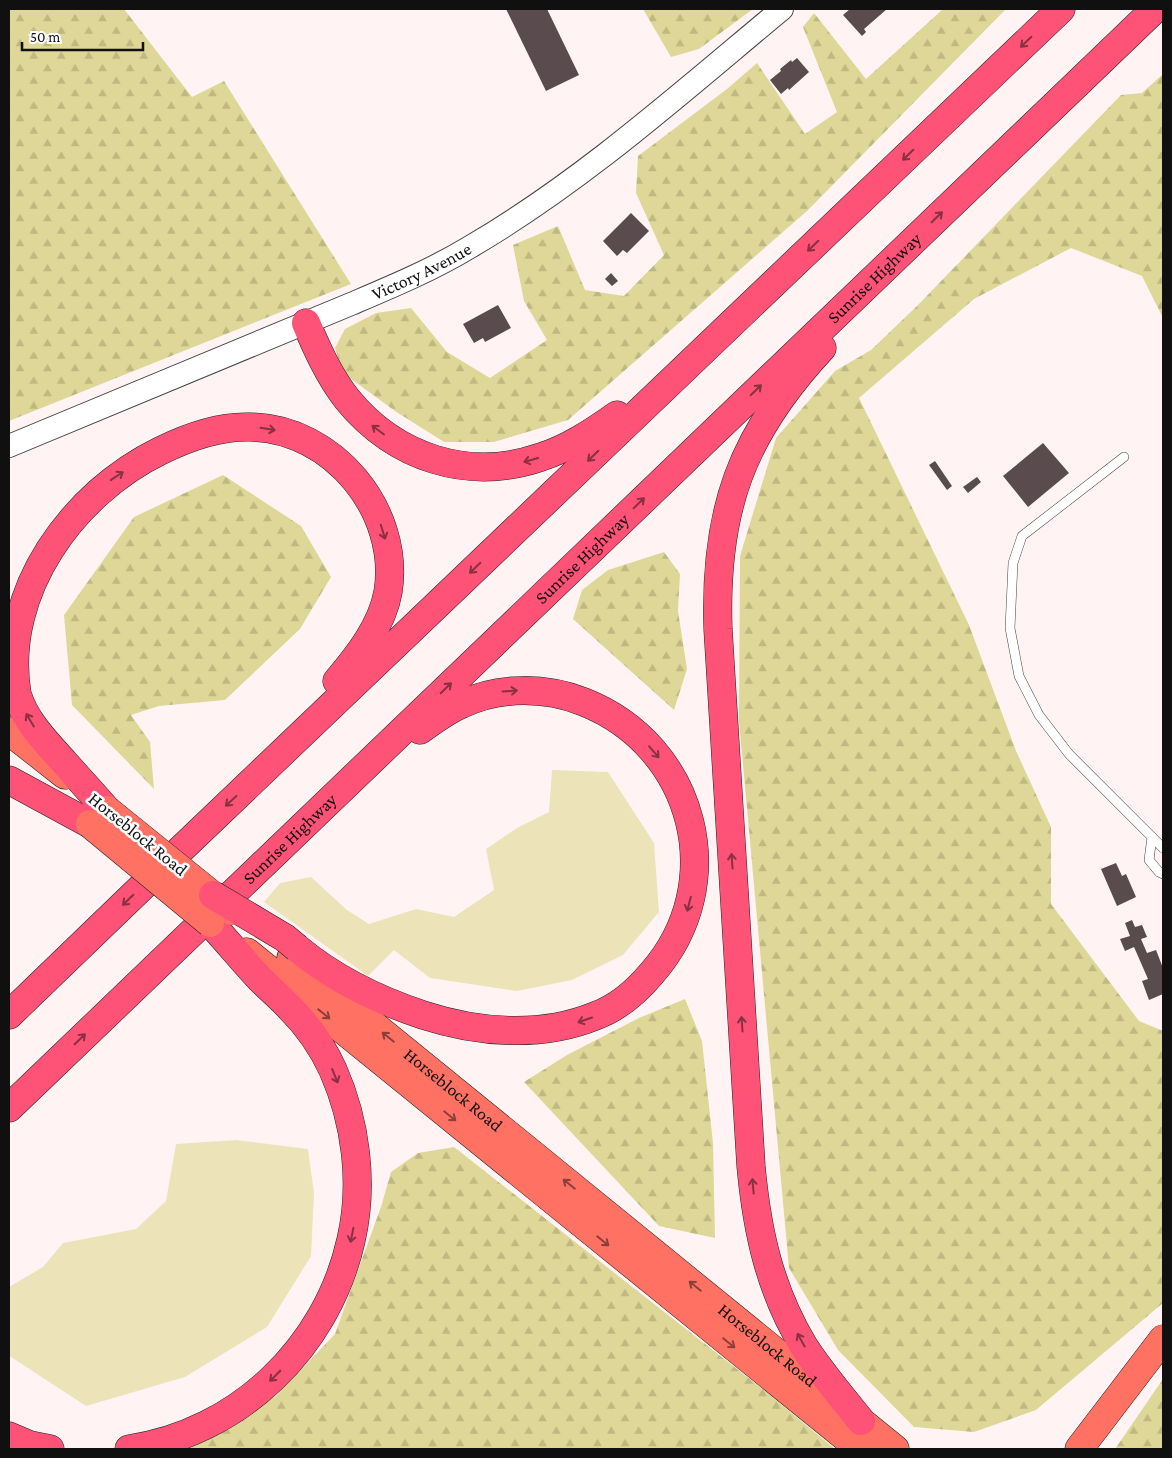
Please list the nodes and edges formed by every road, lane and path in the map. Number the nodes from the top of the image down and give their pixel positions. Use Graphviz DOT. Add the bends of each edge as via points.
graph roads {
  1 [pos="782,9"];
  2 [pos="1061,9"];
  3 [pos="1155,9"];
  4 [pos="909,244"];
  5 [pos="306,323"];
  6 [pos="691,362"];
  7 [pos="9,446"];
  8 [pos="1124,457"];
  9 [pos="9,730"];
  10 [pos="9,767"];
  11 [pos="260,774"];
  12 [pos="9,780"];
  13 [pos="323,807"];
  14 [pos="99,817"];
  15 [pos="1152,837"];
  16 [pos="1163,848"];
  17 [pos="1163,874"];
  18 [pos="213,895"];
  19 [pos="210,923"];
  20 [pos="280,965"];
  21 [pos="9,1015"];
  22 [pos="45,1073"];
  23 [pos="9,1108"];
  24 [pos="9,1119"];
  25 [pos="1163,1339"];
  26 [pos="861,1421"];
  27 [pos="9,1436"];
  28 [pos="50,1449"];
  29 [pos="129,1449"];
  30 [pos="860,1449"];
  31 [pos="896,1449"];
  32 [pos="1080,1449"];
  1 -- 5 [label="street, Victory Avenue" via="619,143 508,224 436,265"];
  2 -- 6 [label="highway, one-way"];
  4 -- 3 [label="highway, Sunrise Highway, one-way"];
  13 -- 4 [label="highway, Sunrise Highway, one-way"];
  26 -- 4 [label="highway, one-way" via="816,1364 796,1330 769,1268 757,1218 751,1166 717,580 729,503 747,452 760,428 796,379"];
  6 -- 5 [label="highway, one-way" via="598,429 560,450 517,464 465,466 412,451 369,422 333,379"];
  5 -- 7 [label="street, Victory Avenue"];
  6 -- 11 [label="highway, one-way"];
  8 -- 15 [label="lane" via="1022,536 1013,563 1010,628 1019,676 1039,715 1069,754"];
  9 -- 14 [label="main road, Horseblock Road"];
  10 -- 14 [label="main road, Horseblock Road"];
  14 -- 11 [label="highway, one-way" via="29,721 17,694 12,664 12,630 20,597 37,563 61,527 110,480 178,442 231,428 251,427 289,433 337,460 370,500 387,548 388,592 369,639"];
  11 -- 21 [label="highway, one-way"];
  12 -- 14 [label="highway"];
  13 -- 20 [label="highway, one-way" via="426,726 462,704 499,692 561,695 617,718 634,730 662,761 682,797 692,834 694,872 689,904 673,945 661,963 631,994 597,1016 556,1028 509,1031 465,1026 381,999 328,971"];
  22 -- 13 [label="highway, Sunrise Highway, one-way"];
  14 -- 18 [label="main road, Horseblock Road, bridge"];
  14 -- 19 [label="main road, Horseblock Road, bridge"];
  15 -- 16 [label="lane"];
  15 -- 17 [label="lane" via="1149,860"];
  18 -- 20 [label="highway, bridge" via="285,938"];
  19 -- 20 [label="highway"];
  26 -- 20 [label="main road, Horseblock Road, one-way"];
  20 -- 29 [label="highway, one-way" via="292,1010 332,1068 348,1113 357,1189 356,1214 344,1266 308,1337 275,1378 210,1424 187,1434"];
  20 -- 30 [label="main road, Horseblock Road, one-way"];
  22 -- 23 [label="highway, Sunrise Highway"];
  22 -- 24 [label="highway"];
  25 -- 32 [label="main road"];
  26 -- 31 [label="main road, Horseblock Road"];
  27 -- 28 [label="highway"];
}
